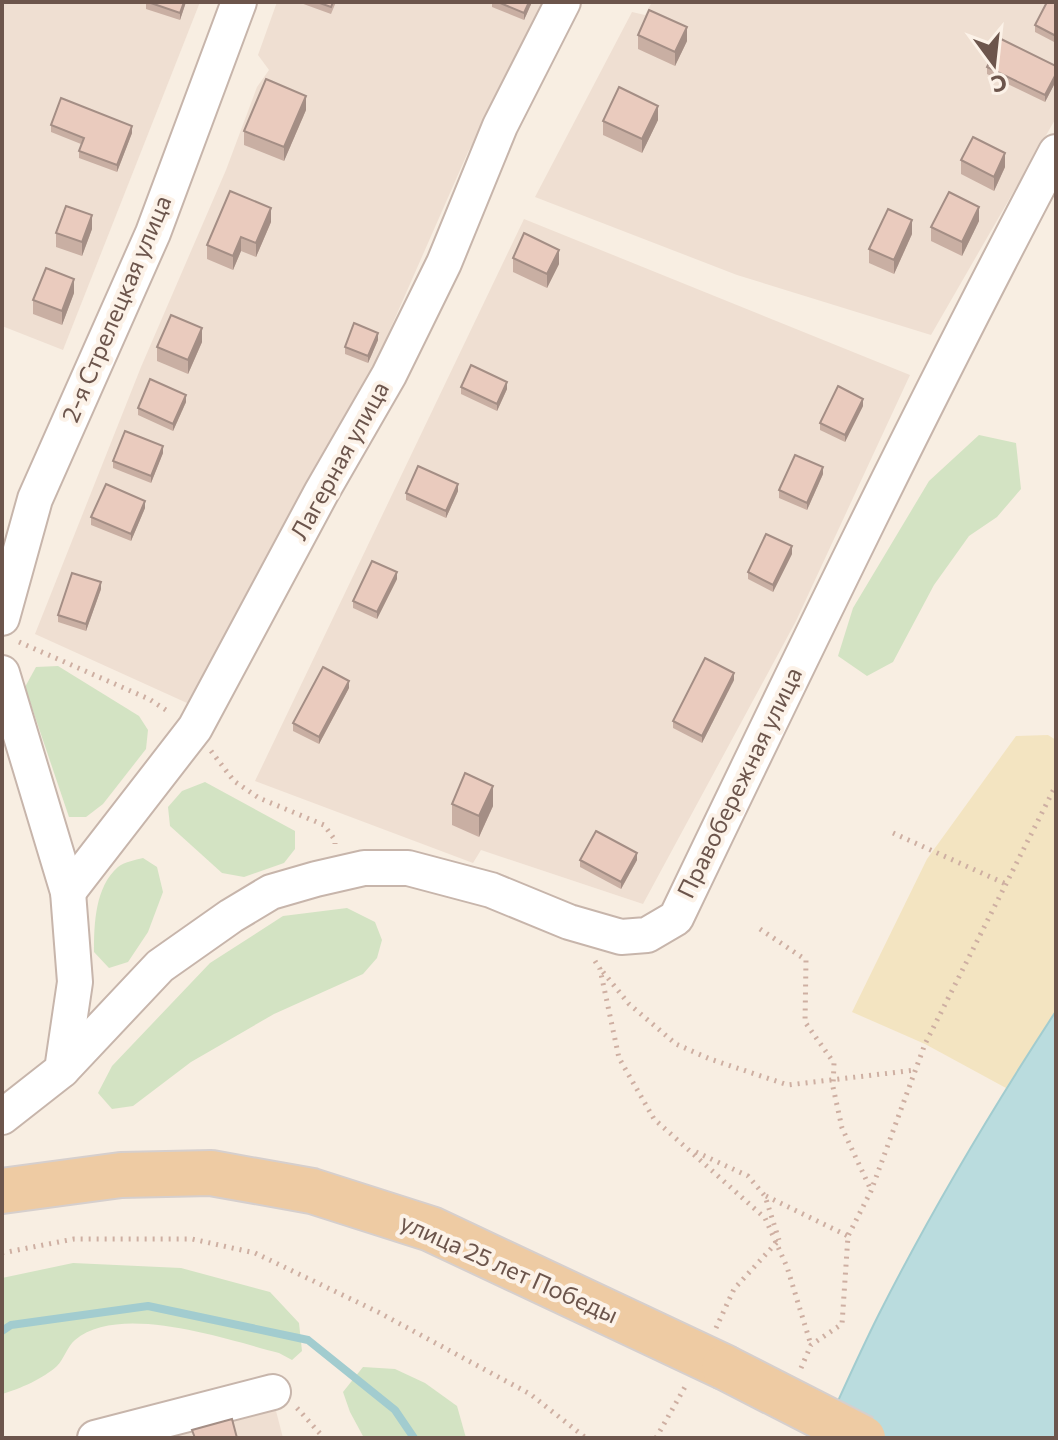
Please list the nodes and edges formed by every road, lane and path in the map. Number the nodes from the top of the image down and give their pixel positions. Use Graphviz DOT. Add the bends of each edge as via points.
graph roads {
  1 [pos="239,2"];
  2 [pos="563,2"];
  3 [pos="1056,152"];
  4 [pos="2,618"];
  5 [pos="2,673"];
  6 [pos="1056,785"];
  7 [pos="893,833"];
  8 [pos="1006,884"];
  9 [pos="68,892"];
  10 [pos="569,922"];
  11 [pos="760,929"];
  12 [pos="600,969"];
  13 [pos="62,1070"];
  14 [pos="916,1070"];
  15 [pos="833,1080"];
  16 [pos="2,1117"];
  17 [pos="688,1149"];
  18 [pos="2,1191"];
  19 [pos="871,1191"];
  20 [pos="765,1196"];
  21 [pos="848,1236"];
  22 [pos="777,1242"];
  23 [pos="2,1253"];
  24 [pos="787,1267"];
  25 [pos="734,1289"];
  26 [pos="713,1362"];
  27 [pos="282,1397"];
  28 [pos="95,1438"];
  29 [pos="324,1438"];
  30 [pos="586,1438"];
  31 [pos="656,1438"];
  32 [pos="863,1438"];
  1 -- 4 [label="street, 2-я Стрелецкая улица" via="153,233 35,499"];
  2 -- 9 [label="street, Лагерная улица" via="500,126 444,263 389,375 195,728"];
  3 -- 10 [label="street, Правобережная улица" via="962,329 676,918 647,935 621,937"];
  5 -- 9 [label="street"];
  6 -- 8 [label="path"];
  7 -- 8 [label="path"];
  8 -- 14 [label="path"];
  9 -- 13 [label="street" via="75,982"];
  10 -- 12 [label="path"];
  10 -- 13 [label="street, Правобережная улица" via="491,890 408,868 364,868 271,892 160,966"];
  11 -- 15 [label="path" via="806,960 805,1022 834,1063"];
  12 -- 15 [label="path" via="629,1004 676,1044 788,1085"];
  12 -- 17 [label="path" via="619,1058 654,1119"];
  13 -- 16 [label="street, Правобережная улица"];
  14 -- 15 [label="path"];
  14 -- 19 [label="path"];
  15 -- 19 [label="path" via="842,1128"];
  17 -- 20 [label="path" via="748,1176"];
  17 -- 22 [label="path" via="765,1218"];
  18 -- 26 [label="main road, улица 25 лет Победы" via="121,1175 211,1173 312,1191 431,1229"];
  19 -- 21 [label="path"];
  20 -- 21 [label="path"];
  20 -- 24 [label="path"];
  21 -- 24 [label="path" via="842,1324 811,1345"];
  22 -- 24 [label="path"];
  22 -- 25 [label="path"];
  23 -- 30 [label="path" via="74,1239 192,1239 255,1253 530,1394"];
  26 -- 31 [label="path"];
  26 -- 32 [label="main road, улица 25 лет Победы, bridge"];
  27 -- 28 [label="street"];
  27 -- 29 [label="path"];
}
